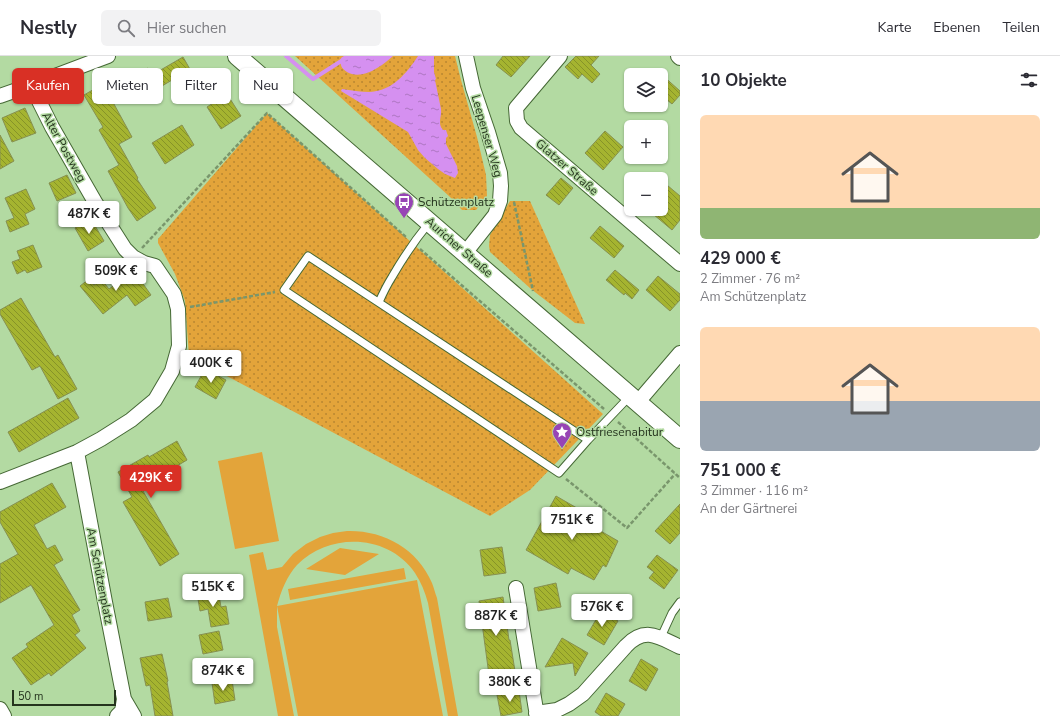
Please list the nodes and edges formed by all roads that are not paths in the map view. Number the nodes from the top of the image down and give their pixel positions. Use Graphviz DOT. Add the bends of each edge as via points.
graph roads {
  1 [pos="108,56"];
  2 [pos="237,56"];
  3 [pos="466,56"];
  4 [pos="560,56"];
  5 [pos="76,68"];
  6 [pos="12,92"];
  7 [pos="0,96"];
  8 [pos="40,104"];
  9 [pos="430,222"];
  10 [pos="465,253"];
  11 [pos="680,264"];
  12 [pos="379,302"];
  13 [pos="680,353"];
  14 [pos="634,399"];
  15 [pos="680,439"];
  16 [pos="588,440"];
  17 [pos="77,452"];
  18 [pos="0,482"];
  19 [pos="516,588"];
  20 [pos="680,602"];
  21 [pos="661,637"];
  22 [pos="680,647"];
  23 [pos="124,699"];
  24 [pos="0,709"];
  25 [pos="537,714"];
  26 [pos="4,716"];
  27 [pos="116,716"];
  28 [pos="134,716"];
  1 -- 5 [label="street"];
  2 -- 9 [label="street, Auricher Straße"];
  3 -- 10 [label="street, Leepenser Weg" via="500,173 501,186 500,201 495,215"];
  4 -- 11 [label="street, Glatzer Straße" via="516,108 517,121 521,128"];
  6 -- 7 [label="street"];
  8 -- 17 [label="street, Alter Postweg" via="95,202 125,249 133,257 155,266 174,294 178,309 179,346 172,371 155,400 131,420"];
  9 -- 10 [label="street, Auricher Straße"];
  9 -- 12 [label="lane" via="401,260"];
  10 -- 14 [label="street, Auricher Straße"];
  12 -- 16 [label="lane"];
  12 -- 16 [label="lane" via="308,256 284,290 559,473"];
  13 -- 14 [label="street"];
  14 -- 15 [label="street, Auricher Straße"];
  14 -- 16 [label="lane"];
  17 -- 18 [label="street"];
  17 -- 23 [label="street, Am Schützenplatz"];
  19 -- 25 [label="street"];
  20 -- 21 [label="lane"];
  21 -- 22 [label="street"];
  21 -- 25 [label="street" via="645,635 632,640 583,694 557,710"];
  23 -- 27 [label="street" via="122,711"];
  23 -- 28 [label="street, Am Schützenplatz"];
  24 -- 26 [label="street"];
}
